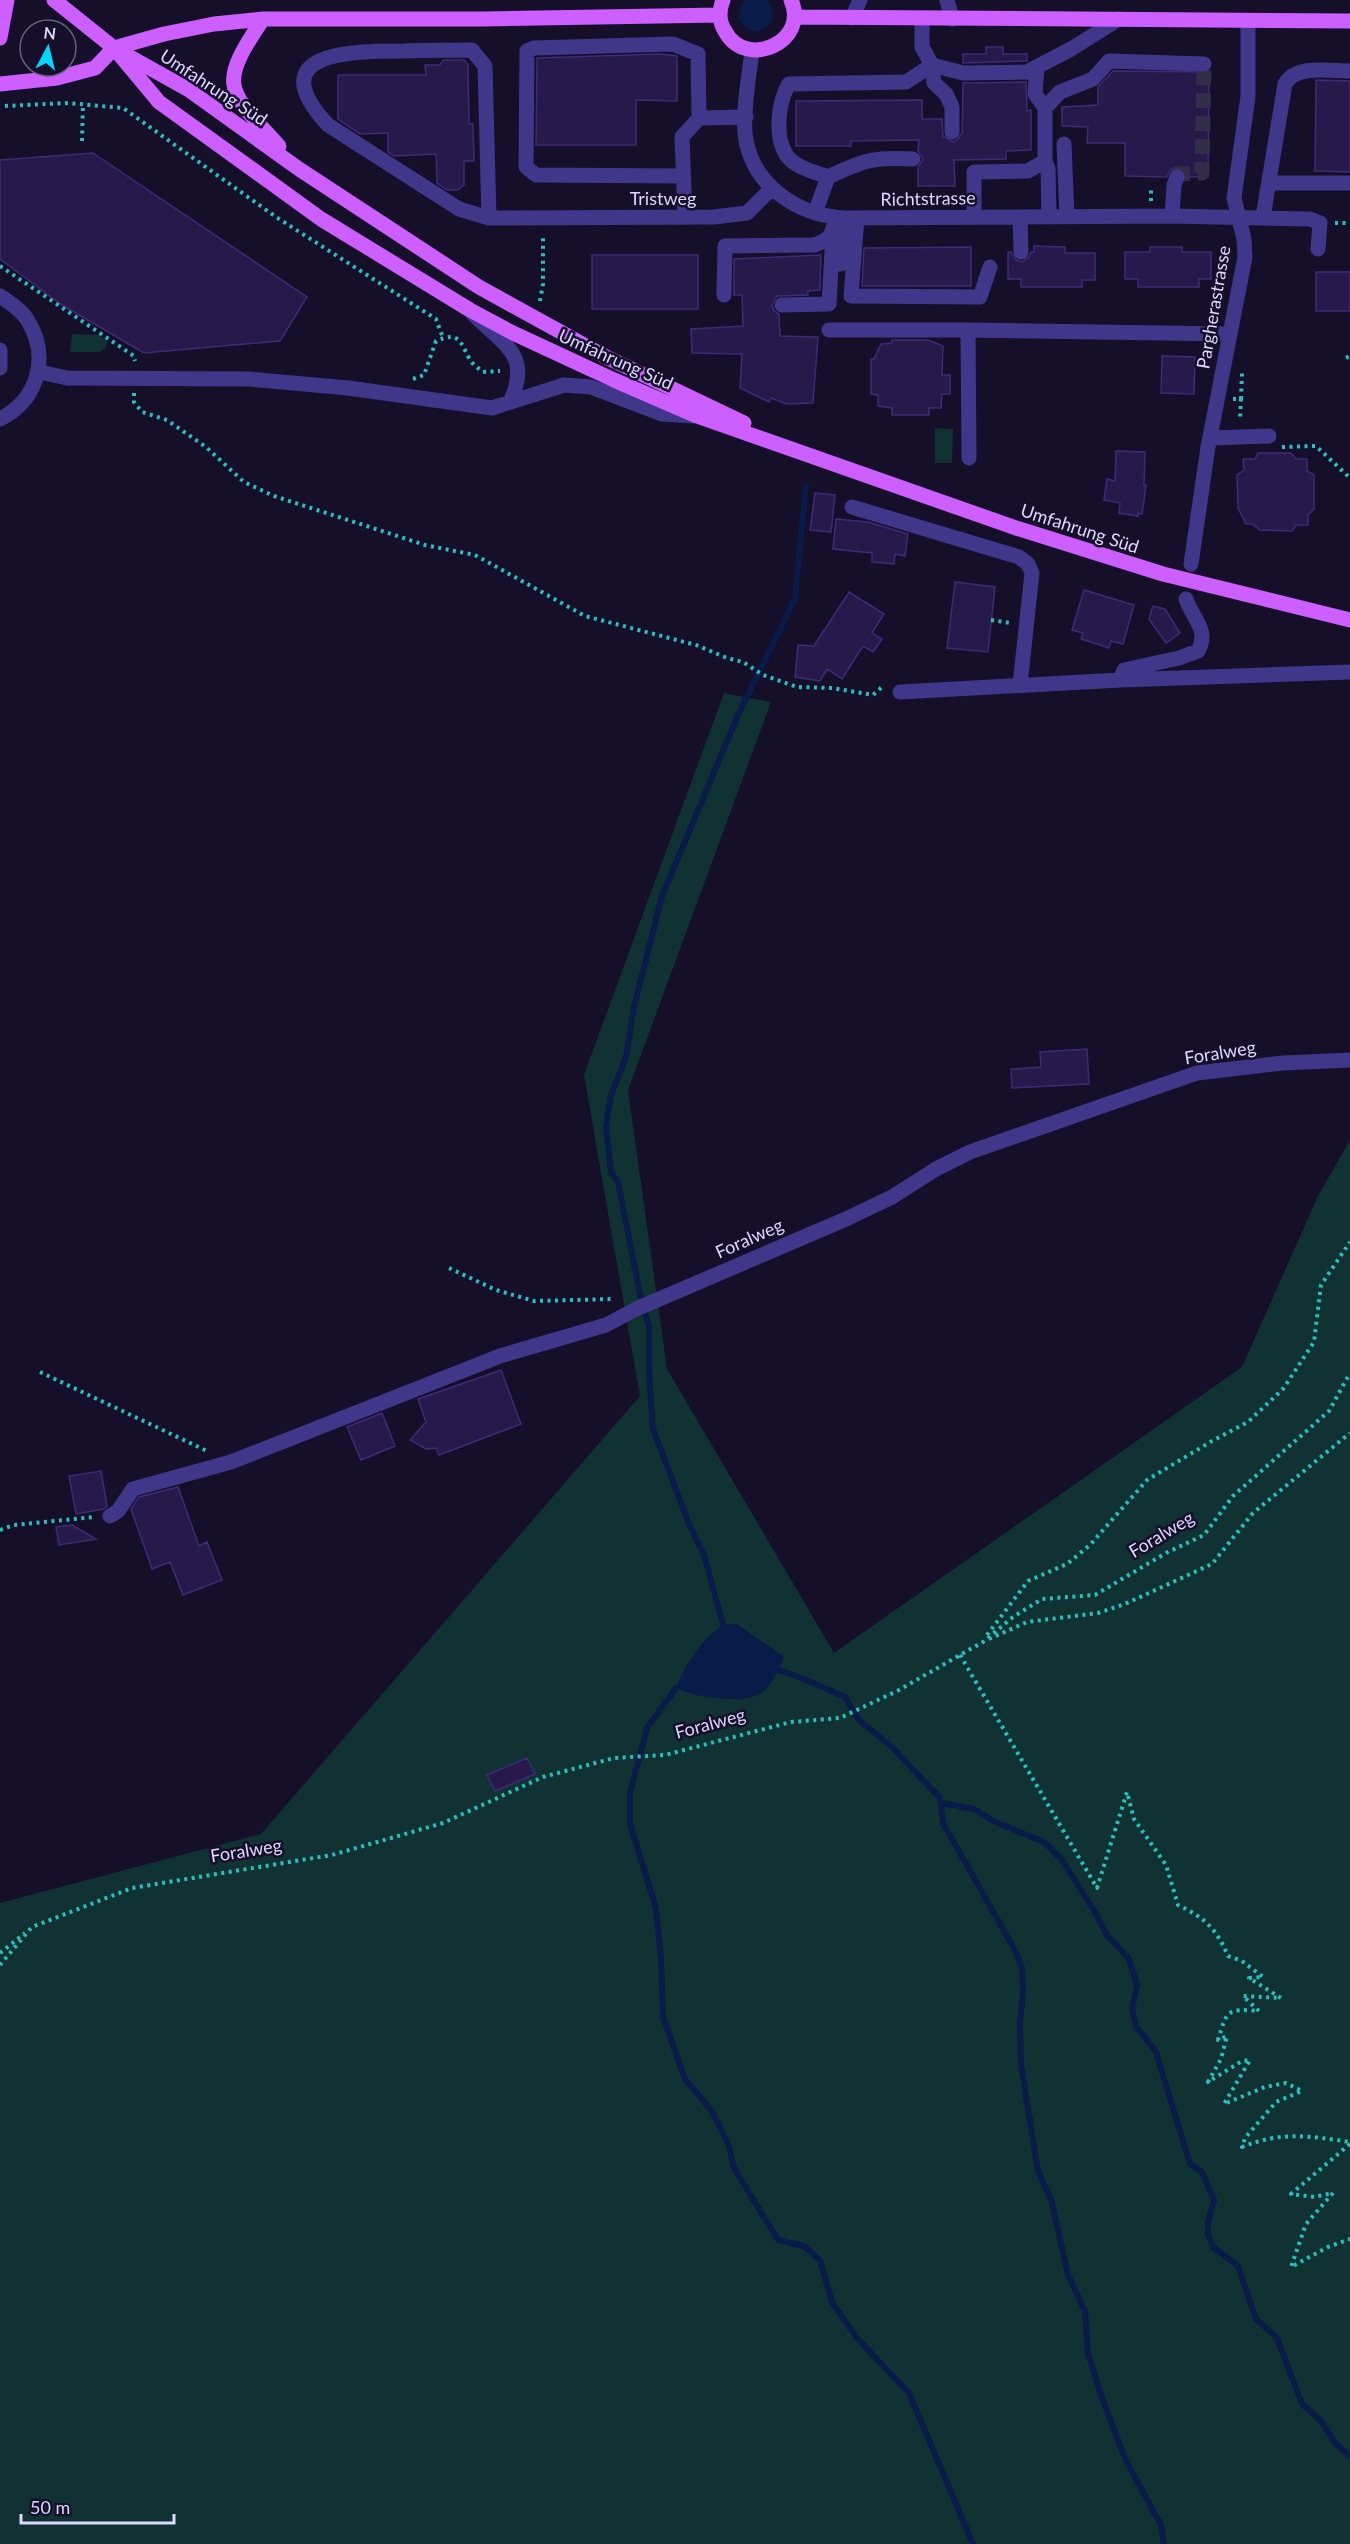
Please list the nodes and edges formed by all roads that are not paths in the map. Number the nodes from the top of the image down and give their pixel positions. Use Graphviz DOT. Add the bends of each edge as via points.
graph roads {
  1 [pos="7,0"];
  2 [pos="54,0"];
  3 [pos="723,0"];
  4 [pos="791,0"];
  5 [pos="860,0"];
  6 [pos="947,0"];
  7 [pos="720,15"];
  8 [pos="794,17"];
  9 [pos="852,18"];
  10 [pos="922,19"];
  11 [pos="952,19"];
  12 [pos="1119,19"];
  13 [pos="263,20"];
  14 [pos="1248,21"];
  15 [pos="1350,21"];
  16 [pos="0,38"];
  17 [pos="114,48"];
  18 [pos="752,51"];
  19 [pos="1204,63"];
  20 [pos="932,65"];
  21 [pos="1037,67"];
  22 [pos="1350,71"];
  23 [pos="0,84"];
  24 [pos="1045,108"];
  25 [pos="746,117"];
  26 [pos="699,118"];
  27 [pos="952,132"];
  28 [pos="1064,144"];
  29 [pos="913,159"];
  30 [pos="1045,161"];
  31 [pos="299,169"];
  32 [pos="684,176"];
  33 [pos="828,177"];
  34 [pos="1177,177"];
  35 [pos="1269,183"];
  36 [pos="1350,183"];
  37 [pos="771,188"];
  38 [pos="815,213"];
  39 [pos="1172,216"];
  40 [pos="685,217"];
  41 [pos="974,217"];
  42 [pos="1020,217"];
  43 [pos="1049,217"];
  44 [pos="1067,217"];
  45 [pos="1238,217"];
  46 [pos="1263,217"];
  47 [pos="489,218"];
  48 [pos="846,218"];
  49 [pos="833,234"];
  50 [pos="1318,249"];
  51 [pos="1021,252"];
  52 [pos="841,264"];
  53 [pos="990,267"];
  54 [pos="724,295"];
  55 [pos="0,296"];
  56 [pos="782,304"];
  57 [pos="470,310"];
  58 [pos="1233,319"];
  59 [pos="1250,319"];
  60 [pos="829,330"];
  61 [pos="968,330"];
  62 [pos="1228,334"];
  63 [pos="0,350"];
  64 [pos="0,368"];
  65 [pos="39,372"];
  66 [pos="510,402"];
  67 [pos="697,416"];
  68 [pos="0,419"];
  69 [pos="1269,436"];
  70 [pos="1211,438"];
  71 [pos="804,452"];
  72 [pos="969,458"];
  73 [pos="852,507"];
  74 [pos="1191,564"];
  75 [pos="1186,599"];
  76 [pos="1350,620"];
  77 [pos="1350,672"];
  78 [pos="1120,680"];
  79 [pos="1020,685"];
  80 [pos="900,692"];
  81 [pos="1350,1060"];
  82 [pos="110,1516"];
  1 -- 16 [label="main road"];
  2 -- 17 [label="main road"];
  3 -- 7 [label="main road"];
  4 -- 8 [label="main road"];
  5 -- 9 [label="street"];
  6 -- 11 [label="street"];
  7 -- 13 [label="main road"];
  7 -- 18 [label="main road" via="733,42"];
  8 -- 9 [label="main road"];
  8 -- 18 [label="main road" via="785,39 775,46"];
  9 -- 10 [label="main road"];
  10 -- 11 [label="main road"];
  10 -- 20 [label="street" via="922,47"];
  11 -- 12 [label="main road"];
  12 -- 14 [label="main road"];
  12 -- 21 [label="street"];
  13 -- 17 [label="main road" via="214,24"];
  13 -- 31 [label="main road" via="240,53 234,90 240,103"];
  14 -- 15 [label="main road"];
  14 -- 45 [label="street, Pargherastrasse" via="1248,96 1234,198"];
  17 -- 23 [label="main road" via="95,68 57,78"];
  17 -- 31 [label="main road, Umfahrung Süd" via="189,90"];
  17 -- 57 [label="main road, Umfahrung Süd" via="159,102 321,219"];
  18 -- 25 [label="street, Richtstrasse"];
  19 -- 24 [label="street" via="1109,62 1093,79 1060,92"];
  20 -- 21 [label="street" via="963,73 1027,72"];
  20 -- 27 [label="street" via="934,83 946,94 952,108"];
  20 -- 33 [label="street" via="906,82 789,84 782,96 780,117 780,135 787,156"];
  21 -- 24 [label="street" via="1035,94"];
  22 -- 35 [label="street" via="1300,72 1288,78"];
  24 -- 30 [label="street"];
  25 -- 26 [label="street"];
  25 -- 37 [label="street, Richtstrasse" via="745,134 751,157 759,175"];
  26 -- 32 [label="street" via="682,137"];
  26 -- 32 [label="street" via="698,54 673,44 527,51 526,167 536,175"];
  28 -- 44 [label="street"];
  29 -- 33 [label="street" via="876,158"];
  30 -- 41 [label="street" via="1028,171 974,172"];
  30 -- 43 [label="street"];
  31 -- 71 [label="main road, Umfahrung Süd" via="479,287 606,357"];
  32 -- 40 [label="street"];
  33 -- 38 [label="street"];
  34 -- 39 [label="street"];
  35 -- 36 [label="street"];
  35 -- 46 [label="street"];
  37 -- 38 [label="street, Richtstrasse"];
  37 -- 40 [label="street, Tristweg" via="747,213"];
  38 -- 48 [label="street, Richtstrasse"];
  39 -- 44 [label="street, Richtstrasse"];
  39 -- 45 [label="street, Richtstrasse"];
  40 -- 47 [label="street, Tristweg"];
  41 -- 42 [label="street, Richtstrasse"];
  41 -- 48 [label="street, Richtstrasse"];
  42 -- 43 [label="street, Richtstrasse"];
  42 -- 51 [label="street"];
  43 -- 44 [label="street, Richtstrasse"];
  45 -- 46 [label="street, Richtstrasse"];
  45 -- 58 [label="street, Pargherastrasse" via="1245,258"];
  46 -- 50 [label="street, Richtstrasse" via="1320,223"];
  47 -- 47 [label="street, Tristweg" via="485,66 472,50 368,51 322,58 311,66 305,82 306,94 328,125 459,209"];
  48 -- 49 [label="street"];
  48 -- 52 [label="street"];
  48 -- 53 [label="street" via="851,296 980,297"];
  49 -- 54 [label="street" via="826,242 814,245 724,246"];
  49 -- 56 [label="street" via="829,304"];
  55 -- 65 [label="street" via="27,319 41,355"];
  57 -- 66 [label="street" via="517,357 518,384"];
  57 -- 67 [label="main road, Umfahrung Süd"];
  58 -- 59 [label="street"];
  58 -- 62 [label="street, Pargherastrasse"];
  60 -- 61 [label="street"];
  61 -- 62 [label="street"];
  61 -- 72 [label="street"];
  62 -- 70 [label="street, Pargherastrasse"];
  63 -- 64 [label="street"];
  65 -- 66 [label="street" via="67,378 249,379 492,408"];
  65 -- 68 [label="street" via="28,396"];
  66 -- 67 [label="street" via="564,385 591,387 662,414"];
  67 -- 71 [label="main road, Umfahrung Süd"];
  69 -- 70 [label="street"];
  70 -- 74 [label="street, Pargherastrasse"];
  71 -- 76 [label="main road, Umfahrung Süd" via="1089,552 1218,589"];
  73 -- 79 [label="street" via="1019,557 1028,564 1032,573"];
  75 -- 78 [label="street" via="1203,630 1198,651 1124,670"];
  77 -- 78 [label="street"];
  78 -- 79 [label="street"];
  79 -- 80 [label="street"];
  81 -- 82 [label="street, Foralweg" via="1197,1073 970,1152 846,1219 606,1325 500,1356 231,1462 133,1490"];
}
